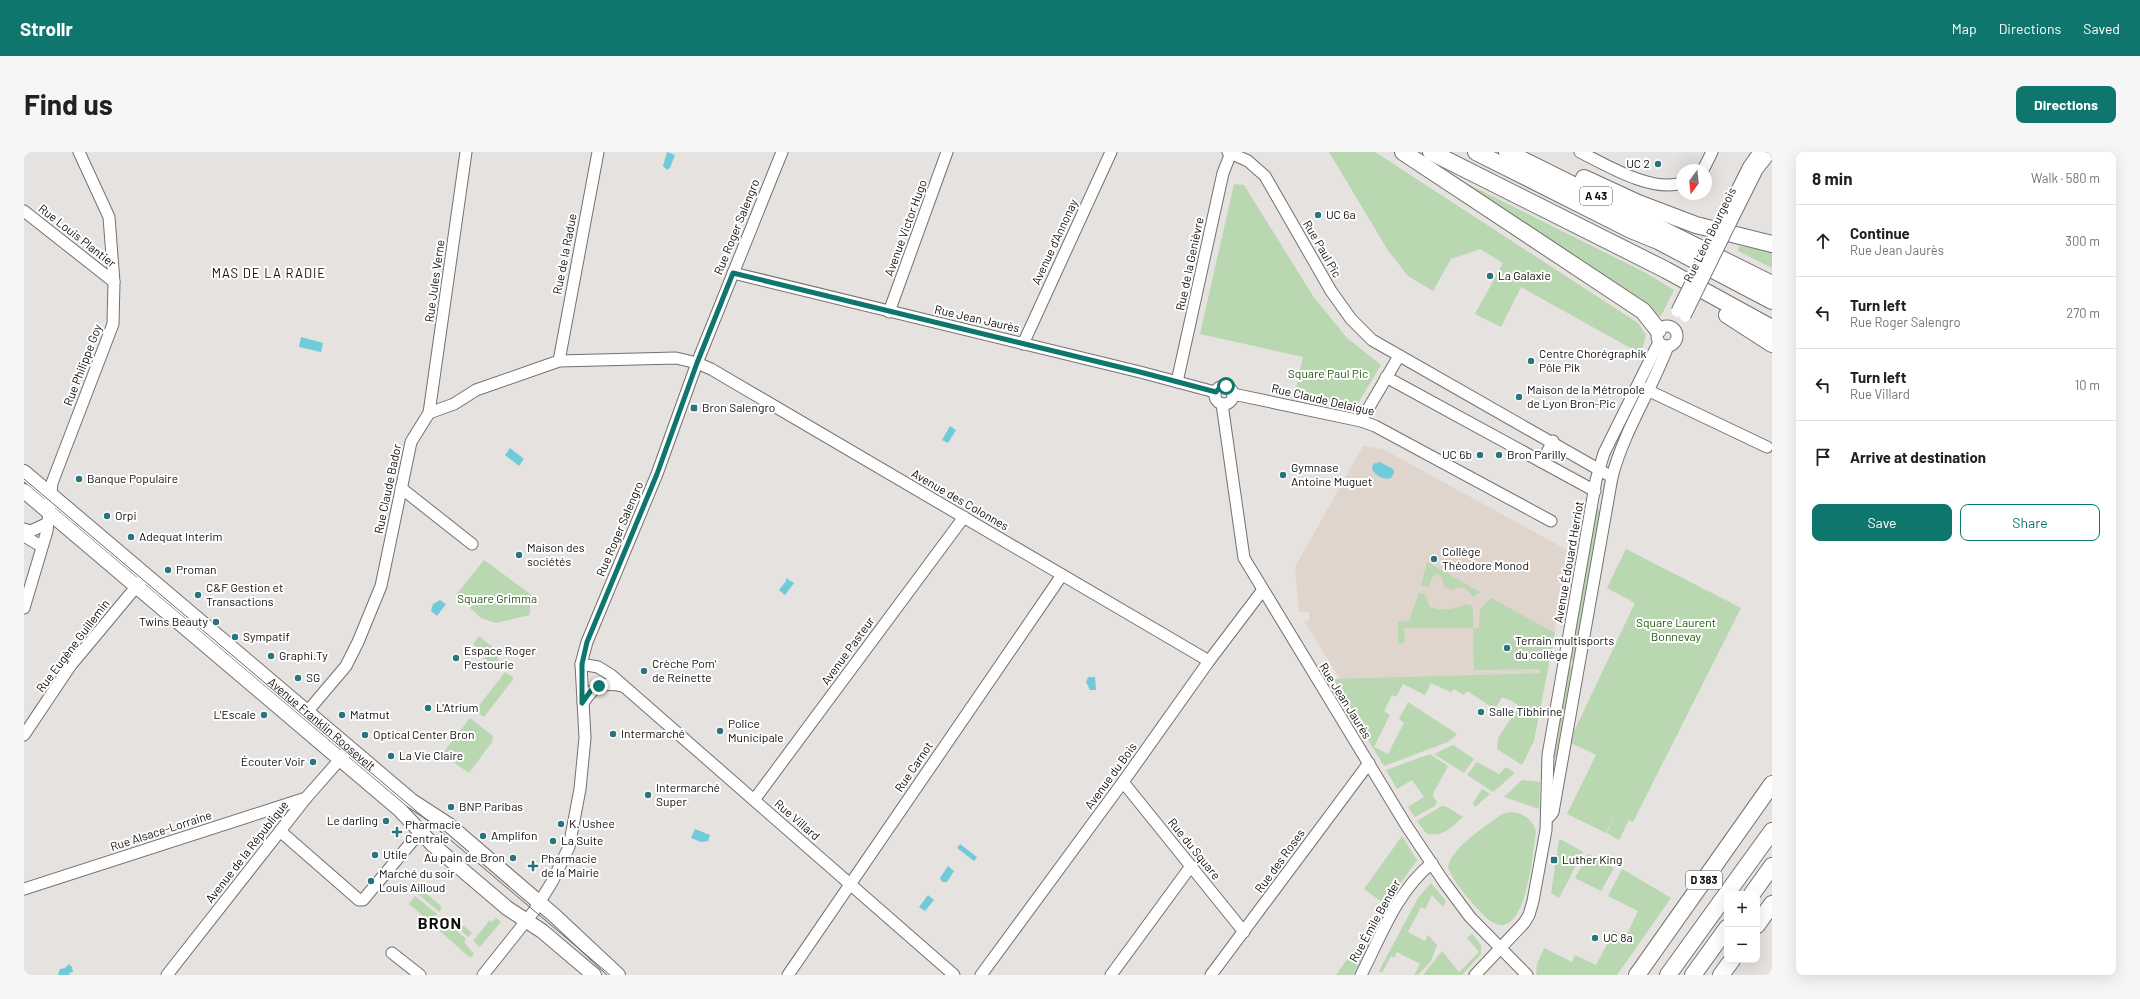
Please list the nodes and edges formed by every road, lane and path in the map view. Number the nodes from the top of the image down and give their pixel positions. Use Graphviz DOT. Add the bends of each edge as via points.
graph roads {
  1 [pos="79,152"];
  2 [pos="466,152"];
  3 [pos="598,152"];
  4 [pos="782,152"];
  5 [pos="947,152"];
  6 [pos="1111,152"];
  7 [pos="1403,152"];
  8 [pos="1431,152"];
  9 [pos="1476,152"];
  10 [pos="1506,152"];
  11 [pos="1526,152"];
  12 [pos="1580,152"];
  13 [pos="1712,152"];
  14 [pos="1759,152"];
  15 [pos="1771,152"];
  16 [pos="1229,153"];
  17 [pos="1706,164"];
  18 [pos="1676,185"];
  19 [pos="24,211"];
  20 [pos="1728,219"];
  21 [pos="1631,230"];
  22 [pos="1743,238"];
  23 [pos="1772,239"];
  24 [pos="1772,244"];
  25 [pos="1666,270"];
  26 [pos="733,273"];
  27 [pos="114,282"];
  28 [pos="1772,284"];
  29 [pos="1772,301"];
  30 [pos="1772,310"];
  31 [pos="889,312"];
  32 [pos="1772,328"];
  33 [pos="1666,335"];
  34 [pos="1023,344"];
  35 [pos="1772,344"];
  36 [pos="1399,356"];
  37 [pos="559,361"];
  38 [pos="697,363"];
  39 [pos="1386,377"];
  40 [pos="1177,382"];
  41 [pos="1637,385"];
  42 [pos="1649,390"];
  43 [pos="1216,392"];
  44 [pos="1233,394"];
  45 [pos="1222,404"];
  46 [pos="429,413"];
  47 [pos="1361,421"];
  48 [pos="1552,441"];
  49 [pos="1767,447"];
  50 [pos="1542,462"];
  51 [pos="1599,469"];
  52 [pos="24,472"];
  53 [pos="1612,477"];
  54 [pos="401,488"];
  55 [pos="24,491"];
  56 [pos="1595,491"];
  57 [pos="50,494"];
  58 [pos="964,517"];
  59 [pos="49,518"];
  60 [pos="1551,521"];
  61 [pos="26,532"];
  62 [pos="42,543"];
  63 [pos="472,544"];
  64 [pos="146,575"];
  65 [pos="1062,575"];
  66 [pos="135,586"];
  67 [pos="1262,591"];
  68 [pos="24,608"];
  69 [pos="1209,661"];
  70 [pos="582,664"];
  71 [pos="622,686"];
  72 [pos="582,703"];
  73 [pos="307,712"];
  74 [pos="24,735"];
  75 [pos="350,748"];
  76 [pos="341,759"];
  77 [pos="1369,763"];
  78 [pos="1123,782"];
  79 [pos="1772,784"];
  80 [pos="306,798"];
  81 [pos="754,800"];
  82 [pos="1547,822"];
  83 [pos="1772,830"];
  84 [pos="280,831"];
  85 [pos="420,832"];
  86 [pos="1432,863"];
  87 [pos="1191,866"];
  88 [pos="1772,866"];
  89 [pos="850,886"];
  90 [pos="24,889"];
  91 [pos="1754,891"];
  92 [pos="540,902"];
  93 [pos="1772,904"];
  94 [pos="526,921"];
  95 [pos="1760,921"];
  96 [pos="1244,932"];
  97 [pos="1724,932"];
  98 [pos="1500,948"];
  99 [pos="392,953"];
  100 [pos="1730,963"];
  101 [pos="167,975"];
  102 [pos="420,975"];
  103 [pos="483,975"];
  104 [pos="594,975"];
  105 [pos="618,975"];
  106 [pos="788,975"];
  107 [pos="954,975"];
  108 [pos="981,975"];
  109 [pos="1111,975"];
  110 [pos="1211,975"];
  111 [pos="1361,975"];
  112 [pos="1475,975"];
  113 [pos="1527,975"];
  114 [pos="1637,975"];
  115 [pos="1668,975"];
  116 [pos="1693,975"];
  117 [pos="1721,975"];
  1 -- 27 [label="street, Rue Philippe Goy" via="109,218"];
  2 -- 46 [label="street, Rue Jules Verne"];
  3 -- 37 [label="street, Rue de la Radue"];
  4 -- 26 [label="street, Rue Roger Salengro"];
  5 -- 31 [label="street, Avenue Victor Hugo"];
  6 -- 34 [label="street, Avenue d'Annonay"];
  7 -- 33 [label="highway" via="1643,311"];
  8 -- 25 [label="highway"];
  9 -- 21 [label="highway, A 43"];
  10 -- 28 [label="highway, A 43"];
  11 -- 22 [label="highway" via="1638,203 1696,225"];
  12 -- 18 [label="street" via="1654,184"];
  13 -- 17 [label="street"];
  14 -- 20 [label="street, Rue Léon Bourgeois" via="1750,166"];
  15 -- 20 [label="street, Rue Léon Bourgeois" via="1757,170"];
  16 -- 36 [label="street, Rue Paul Pic" via="1248,161 1265,176 1331,291 1350,319 1372,340"];
  16 -- 40 [label="street, Rue de la Genièvre"];
  19 -- 27 [label="street, Rue Louis Plantier"];
  20 -- 33 [label="street, Rue Léon Bourgeois, bridge" via="1681,314"];
  21 -- 29 [label="highway, A 43" via="1658,241"];
  21 -- 30 [label="highway" via="1655,246"];
  22 -- 23 [label="highway"];
  22 -- 24 [label="highway"];
  25 -- 32 [label="highway"];
  25 -- 35 [label="highway" via="1697,295"];
  26 -- 31 [label="street, Rue Jean Jaurès"];
  26 -- 38 [label="street, Rue Roger Salengro"];
  27 -- 57 [label="street, Rue Philippe Goy" via="113,324"];
  31 -- 34 [label="street, Rue Jean Jaurès"];
  33 -- 41 [label="street, Avenue Édouard Herriot"];
  33 -- 42 [label="street, Avenue Édouard Herriot"];
  34 -- 40 [label="street, Rue Jean Jaurès"];
  36 -- 39 [label="street"];
  36 -- 48 [label="street, Rue Paul Pic"];
  37 -- 38 [label="street" via="676,358"];
  37 -- 46 [label="street" via="476,390 454,404"];
  38 -- 58 [label="street, Avenue des Colonnes"];
  38 -- 70 [label="street, Rue Roger Salengro" via="657,474 587,642"];
  39 -- 47 [label="street"];
  39 -- 50 [label="street"];
  40 -- 43 [label="street, Rue Jean Jaurès"];
  41 -- 42 [label="street"];
  41 -- 51 [label="street, Avenue Édouard Herriot" via="1604,453"];
  42 -- 49 [label="street"];
  42 -- 53 [label="street, Avenue Édouard Herriot" via="1621,447"];
  43 -- 44 [label="street" via="1223,386"];
  43 -- 45 [label="street" via="1216,399"];
  44 -- 45 [label="street" via="1229,402"];
  44 -- 47 [label="street, Rue Claude Delaigue"];
  45 -- 67 [label="street, Rue Jean Jaurès" via="1244,558"];
  46 -- 54 [label="street, Rue Claude Bador" via="411,442"];
  47 -- 60 [label="street, Rue Claude Delaigue" via="1375,426"];
  48 -- 50 [label="street"];
  48 -- 51 [label="street, Rue Paul Pic"];
  50 -- 56 [label="street"];
  51 -- 53 [label="street, Rue Paul Pic"];
  51 -- 56 [label="street, Avenue Édouard Herriot"];
  52 -- 57 [label="main road, Avenue Franklin Roosevelt"];
  53 -- 82 [label="street, Avenue Édouard Herriot" via="1554,804"];
  54 -- 63 [label="street"];
  54 -- 73 [label="street, Rue Claude Bador" via="381,586 358,642 346,666"];
  55 -- 59 [label="main road, Avenue Franklin Roosevelt"];
  56 -- 82 [label="street, Avenue Édouard Herriot" via="1548,755"];
  57 -- 59 [label="street, Rue Philippe Goy"];
  57 -- 64 [label="main road, Avenue Franklin Roosevelt"];
  58 -- 65 [label="street, Avenue des Colonnes"];
  58 -- 81 [label="street, Avenue Pasteur"];
  59 -- 61 [label="street"];
  59 -- 62 [label="street, Rue Philippe Goy"];
  59 -- 66 [label="main road, Avenue Franklin Roosevelt"];
  61 -- 62 [label="street"];
  62 -- 68 [label="street, Rue Philippe Goy"];
  64 -- 66 [label="street, Rue Eugène Guillemin"];
  64 -- 73 [label="main road, Avenue Franklin Roosevelt"];
  65 -- 69 [label="street, Avenue des Colonnes"];
  65 -- 89 [label="street, Rue Carnot"];
  66 -- 74 [label="street, Rue Eugène Guillemin" via="71,665"];
  66 -- 76 [label="main road, Avenue Franklin Roosevelt"];
  67 -- 69 [label="street, Avenue du Bois"];
  67 -- 77 [label="street, Rue Jean Jaurès"];
  69 -- 78 [label="street, Avenue du Bois"];
  70 -- 71 [label="street, Rue Villard" via="598,667"];
  70 -- 72 [label="street, Rue Roger Salengro"];
  71 -- 72 [label="street" via="599,686 592,689"];
  71 -- 81 [label="street, Rue Villard"];
  72 -- 92 [label="street, Rue Roger Salengro" via="585,738 573,831 566,854"];
  73 -- 75 [label="main road, Avenue Franklin Roosevelt"];
  75 -- 76 [label="street, Avenue de la République"];
  75 -- 92 [label="main road, Avenue Franklin Roosevelt" via="412,801 449,825"];
  76 -- 80 [label="street, Avenue de la République"];
  76 -- 85 [label="main road, Avenue Franklin Roosevelt" via="400,810"];
  77 -- 86 [label="street, Rue Jean Jaurès"];
  77 -- 96 [label="street, Rue des Roses"];
  78 -- 87 [label="street, Rue du Square"];
  78 -- 108 [label="street, Avenue du Bois"];
  79 -- 114 [label="highway, D 383"];
  80 -- 84 [label="street, Avenue de la République"];
  80 -- 90 [label="street, Rue Alsace-Lorraine"];
  81 -- 89 [label="street, Rue Villard" via="839,873"];
  82 -- 98 [label="street, Avenue Édouard Herriot" via="1534,901 1529,915"];
  83 -- 115 [label="highway"];
  84 -- 85 [label="street" via="358,900 363,900"];
  84 -- 101 [label="street, Avenue de la République"];
  85 -- 94 [label="main road, Avenue Franklin Roosevelt" via="503,905"];
  86 -- 98 [label="street, Rue Jean Jaurès" via="1470,917"];
  86 -- 111 [label="street, Rue Émile Bender" via="1406,888"];
  87 -- 96 [label="street, Rue du Square"];
  87 -- 109 [label="street"];
  88 -- 91 [label="highway"];
  89 -- 106 [label="street, Rue Carnot"];
  89 -- 107 [label="street, Rue Villard"];
  92 -- 94 [label="street, Rue Roger Salengro"];
  92 -- 105 [label="main road, Avenue Franklin Roosevelt"];
  93 -- 95 [label="highway"];
  94 -- 103 [label="street, Rue Roger Salengro"];
  94 -- 104 [label="main road, Avenue Franklin Roosevelt" via="542,931"];
  96 -- 110 [label="street, Rue des Roses"];
  97 -- 116 [label="highway"];
  98 -- 112 [label="street, Avenue Édouard Herriot"];
  98 -- 113 [label="street, Rue Jean Jaurès"];
  99 -- 102 [label="street"];
  100 -- 117 [label="highway"];
}
